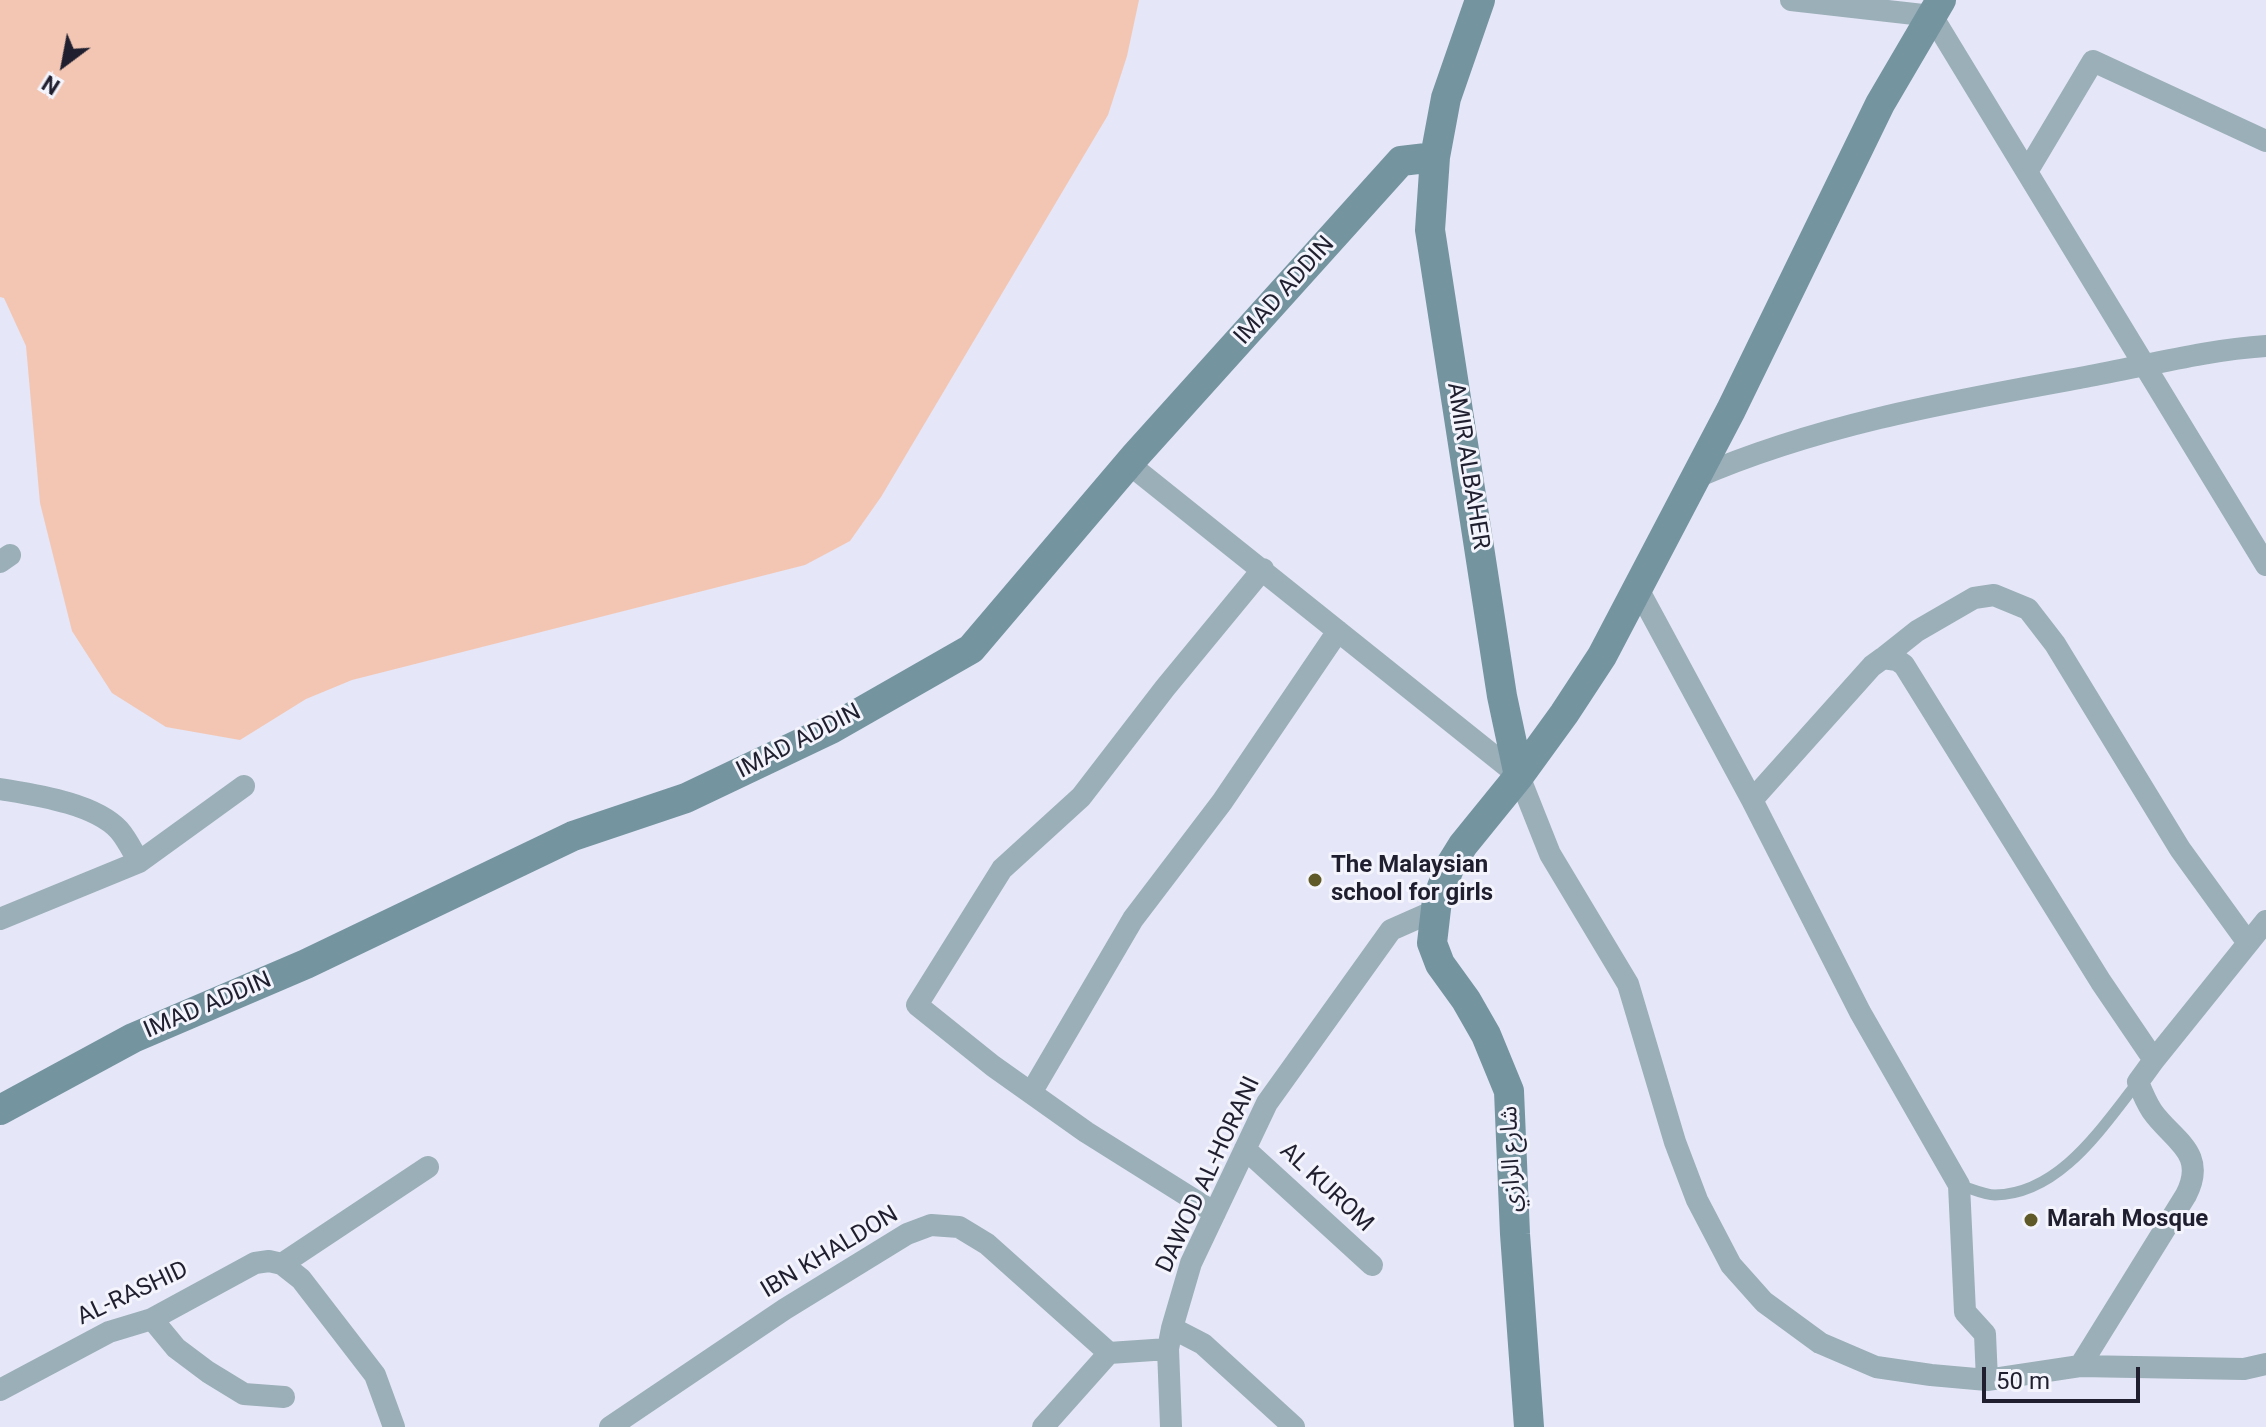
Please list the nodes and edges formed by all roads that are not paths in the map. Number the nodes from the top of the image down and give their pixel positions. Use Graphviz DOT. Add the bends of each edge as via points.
graph roads {
  1 [pos="1480,0"];
  2 [pos="1791,0"];
  3 [pos="1937,8"];
  4 [pos="2266,141"];
  5 [pos="1435,157"];
  6 [pos="2028,170"];
  7 [pos="2266,346"];
  8 [pos="2143,366"];
  9 [pos="1129,464"];
  10 [pos="1695,478"];
  11 [pos="2266,565"];
  12 [pos="1263,569"];
  13 [pos="1638,589"];
  14 [pos="1338,631"];
  15 [pos="1883,658"];
  16 [pos="1519,776"];
  17 [pos="244,786"];
  18 [pos="0,789"];
  19 [pos="1752,800"];
  20 [pos="139,862"];
  21 [pos="1434,911"];
  22 [pos="0,919"];
  23 [pos="2266,921"];
  24 [pos="2248,943"];
  25 [pos="2154,1060"];
  26 [pos="2138,1082"];
  27 [pos="1031,1093"];
  28 [pos="0,1110"];
  29 [pos="1245,1149"];
  30 [pos="428,1167"];
  31 [pos="1959,1185"];
  32 [pos="1215,1213"];
  33 [pos="282,1264"];
  34 [pos="1372,1265"];
  35 [pos="152,1319"];
  36 [pos="1170,1338"];
  37 [pos="1109,1353"];
  38 [pos="2266,1364"];
  39 [pos="2080,1366"];
  40 [pos="1987,1380"];
  41 [pos="0,1390"];
  42 [pos="284,1397"];
  43 [pos="1527,1423"];
  44 [pos="394,1427"];
  45 [pos="610,1427"];
  46 [pos="1043,1427"];
  47 [pos="1171,1427"];
  48 [pos="1294,1427"];
  1 -- 5 [label="street, AMIR ALBAHER" via="1446,98"];
  2 -- 3 [label="street"];
  3 -- 6 [label="street"];
  3 -- 10 [label="street" via="1880,104"];
  4 -- 6 [label="street" via="2093,61"];
  5 -- 9 [label="street, IMAD ADDIN" via="1401,161"];
  5 -- 16 [label="street, AMIR ALBAHER" via="1430,230"];
  6 -- 8 [label="street"];
  7 -- 8 [label="street"];
  8 -- 10 [label="street" via="1910,409 1746,456"];
  8 -- 11 [label="street"];
  9 -- 12 [label="street"];
  9 -- 28 [label="street, IMAD ADDIN" via="971,649 945,664 831,729 686,798 573,836 306,964 133,1038"];
  10 -- 13 [label="street"];
  12 -- 14 [label="street"];
  12 -- 27 [label="street" via="1081,797 1002,869 917,1005"];
  13 -- 16 [label="street" via="1602,656"];
  13 -- 19 [label="street"];
  14 -- 16 [label="street"];
  14 -- 27 [label="street" via="1222,802 1133,919"];
  15 -- 19 [label="street"];
  15 -- 24 [label="street" via="1974,598 1994,595 2028,609 2055,644 2180,849"];
  15 -- 25 [label="street" via="1908,669"];
  16 -- 21 [label="street" via="1456,855"];
  16 -- 40 [label="street" via="1550,854 1628,984 1675,1142 1697,1200 1731,1265 1764,1302 1820,1343 1876,1367"];
  17 -- 20 [label="street"];
  18 -- 20 [label="street" via="93,813 118,828"];
  19 -- 31 [label="street" via="1860,1012"];
  20 -- 22 [label="street"];
  21 -- 29 [label="street, DAWOD AL-HORANI" via="1390,932 1267,1103"];
  21 -- 43 [label="street, شارع الرازي" via="1435,954 1486,1035 1509,1091"];
  23 -- 24 [label="street"];
  24 -- 25 [label="street"];
  25 -- 26 [label="street"];
  26 -- 31 [label="lane" via="2077,1156 2035,1186 1994,1195"];
  26 -- 39 [label="street" via="2153,1112 2187,1149 2192,1182"];
  27 -- 32 [label="street"];
  29 -- 32 [label="street, DAWOD AL-HORANI"];
  29 -- 34 [label="street, AL KUROM"];
  30 -- 33 [label="street"];
  31 -- 40 [label="street" via="1965,1312 1985,1334"];
  32 -- 36 [label="street, DAWOD AL-HORANI" via="1191,1263"];
  33 -- 35 [label="street, AL-RASHID" via="251,1265"];
  33 -- 44 [label="street" via="301,1279 375,1375"];
  35 -- 41 [label="street, AL-RASHID" via="109,1332"];
  35 -- 42 [label="street" via="176,1348 244,1394"];
  36 -- 37 [label="street"];
  36 -- 47 [label="street, DAWOD AL-HORANI"];
  36 -- 48 [label="street" via="1203,1344"];
  37 -- 45 [label="street, IBN KHALDON" via="987,1244 959,1227 931,1225 907,1234 785,1309"];
  37 -- 46 [label="street"];
  38 -- 39 [label="street" via="2244,1369"];
  39 -- 40 [label="street"];
}
